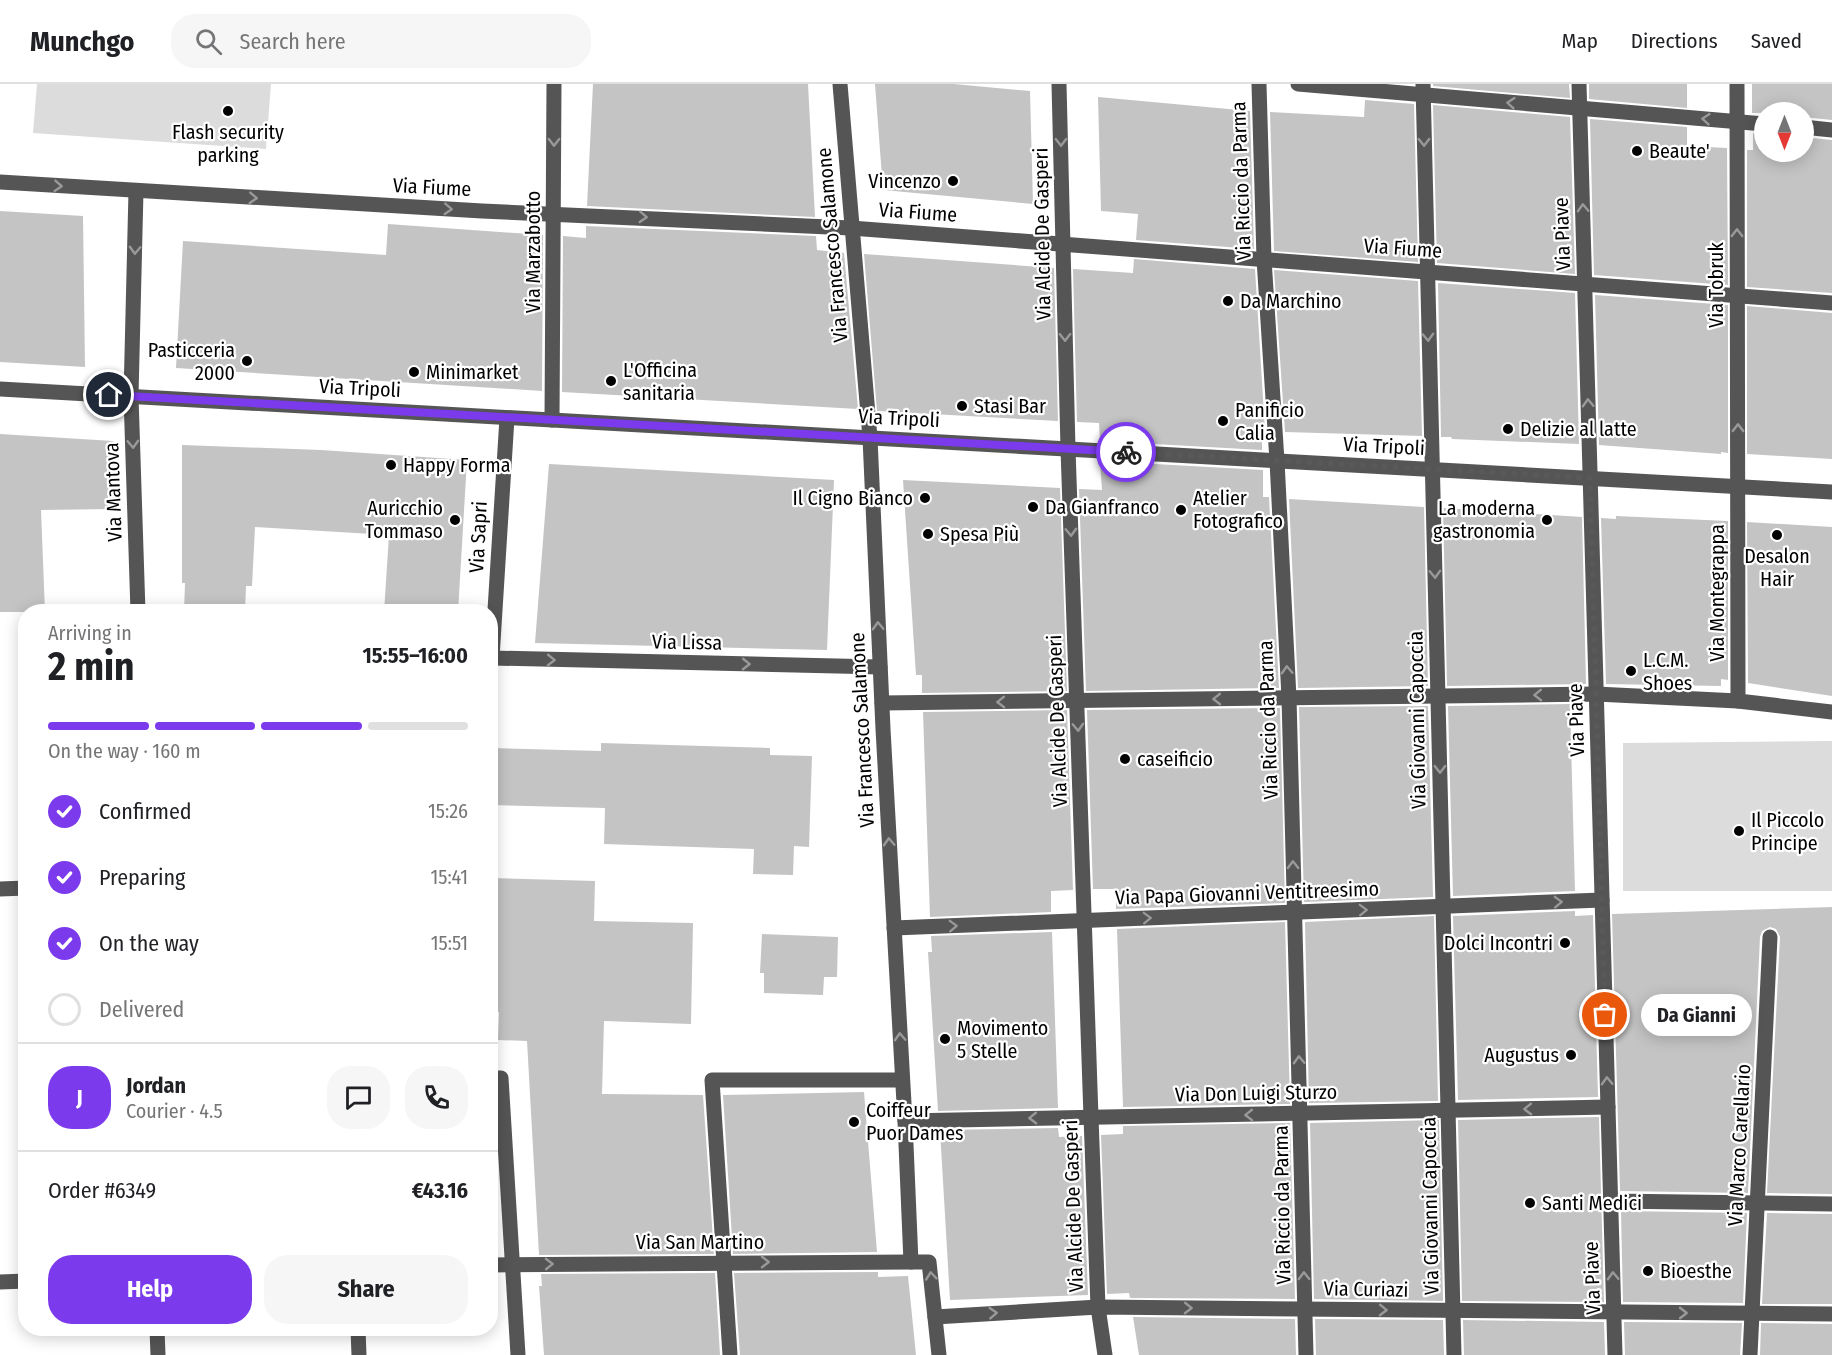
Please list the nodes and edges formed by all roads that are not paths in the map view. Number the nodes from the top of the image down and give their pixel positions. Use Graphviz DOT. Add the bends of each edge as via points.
graph roads {
  1 [pos="554,84"];
  2 [pos="840,84"];
  3 [pos="1059,84"];
  4 [pos="1259,84"];
  5 [pos="1298,84"];
  6 [pos="1579,84"];
  7 [pos="1737,84"];
  8 [pos="1423,89"];
  9 [pos="1580,109"];
  10 [pos="1737,122"];
  11 [pos="1754,123"];
  12 [pos="1814,128"];
  13 [pos="1832,130"];
  14 [pos="0,182"];
  15 [pos="136,191"];
  16 [pos="554,213"];
  17 [pos="851,228"];
  18 [pos="1063,243"];
  19 [pos="1264,259"];
  20 [pos="1426,271"];
  21 [pos="1585,284"];
  22 [pos="1737,296"];
  23 [pos="1832,303"];
  24 [pos="0,389"];
  25 [pos="131,396"];
  26 [pos="507,418"];
  27 [pos="552,420"];
  28 [pos="870,438"];
  29 [pos="1068,449"];
  30 [pos="1277,461"];
  31 [pos="1432,470"];
  32 [pos="1590,478"];
  33 [pos="1738,486"];
  34 [pos="1832,492"];
  35 [pos="138,604"];
  36 [pos="495,604"];
  37 [pos="498,658"];
  38 [pos="880,667"];
  39 [pos="1596,694"];
  40 [pos="1438,696"];
  41 [pos="1289,698"];
  42 [pos="1077,701"];
  43 [pos="1738,701"];
  44 [pos="882,703"];
  45 [pos="1832,712"];
  46 [pos="18,888"];
  47 [pos="0,889"];
  48 [pos="1602,900"];
  49 [pos="1443,907"];
  50 [pos="1294,912"];
  51 [pos="1085,921"];
  52 [pos="894,928"];
  53 [pos="1770,937"];
  54 [pos="902,1080"];
  55 [pos="498,1100"];
  56 [pos="1608,1107"];
  57 [pos="1448,1111"];
  58 [pos="1301,1114"];
  59 [pos="1091,1117"];
  60 [pos="904,1121"];
  61 [pos="1610,1201"];
  62 [pos="1757,1203"];
  63 [pos="1832,1204"];
  64 [pos="910,1262"];
  65 [pos="723,1263"];
  66 [pos="498,1265"];
  67 [pos="513,1265"];
  68 [pos="18,1281"];
  69 [pos="0,1282"];
  70 [pos="1098,1307"];
  71 [pos="1305,1309"];
  72 [pos="1453,1311"];
  73 [pos="1614,1312"];
  74 [pos="1752,1313"];
  75 [pos="1832,1314"];
  76 [pos="935,1317"];
  77 [pos="157,1336"];
  78 [pos="358,1336"];
  79 [pos="158,1355"];
  80 [pos="359,1355"];
  81 [pos="518,1355"];
  82 [pos="730,1355"];
  83 [pos="939,1355"];
  84 [pos="1105,1355"];
  85 [pos="1306,1355"];
  86 [pos="1454,1355"];
  87 [pos="1615,1355"];
  88 [pos="1750,1355"];
  1 -- 16 [label="street, Via Marzabotto, one-way"];
  2 -- 17 [label="street, Via Francesco Salamone"];
  3 -- 18 [label="street, Via Alcide De Gasperi, one-way"];
  4 -- 19 [label="street, Via Riccio da Parma"];
  5 -- 8 [label="street"];
  6 -- 9 [label="street, Via Piave"];
  7 -- 10 [label="street, Via Tobruk"];
  9 -- 8 [label="street, one-way"];
  8 -- 20 [label="street, Via Giovanni Capoccia, one-way"];
  10 -- 9 [label="street, one-way"];
  21 -- 9 [label="street, Via Piave, one-way"];
  10 -- 11 [label="street"];
  22 -- 10 [label="street, Via Tobruk, one-way"];
  12 -- 13 [label="street"];
  14 -- 15 [label="street, Via Fiume, one-way"];
  15 -- 16 [label="street, Via Fiume, one-way"];
  15 -- 25 [label="street, Via Mantova, one-way"];
  16 -- 17 [label="street, Via Fiume, one-way"];
  16 -- 27 [label="street, Via Marzabotto"];
  17 -- 18 [label="street, Via Fiume"];
  17 -- 28 [label="street, Via Francesco Salamone"];
  18 -- 19 [label="street, Via Fiume"];
  18 -- 29 [label="street, Via Alcide De Gasperi, one-way"];
  19 -- 20 [label="street, Via Fiume"];
  19 -- 30 [label="street, Via Riccio da Parma"];
  20 -- 21 [label="street, Via Fiume"];
  20 -- 31 [label="street, Via Giovanni Capoccia, one-way"];
  21 -- 22 [label="street, Via Fiume"];
  32 -- 21 [label="street, Via Piave, one-way"];
  22 -- 23 [label="street, Via Fiume"];
  33 -- 22 [label="street, Via Tobruk, one-way"];
  24 -- 25 [label="street, Via Tripoli"];
  25 -- 26 [label="street, Via Tripoli"];
  25 -- 35 [label="street, Via Mantova, one-way"];
  26 -- 27 [label="street, Via Tripoli"];
  26 -- 36 [label="street, Via Sapri"];
  27 -- 28 [label="street, Via Tripoli"];
  28 -- 29 [label="street, Via Tripoli"];
  38 -- 28 [label="street, Via Francesco Salamone, one-way"];
  29 -- 30 [label="street, Via Tripoli"];
  29 -- 42 [label="street, Via Alcide De Gasperi, one-way"];
  30 -- 31 [label="street, Via Tripoli"];
  41 -- 30 [label="street, Via Riccio da Parma, one-way"];
  31 -- 32 [label="street, Via Tripoli"];
  31 -- 40 [label="street, Via Giovanni Capoccia, one-way"];
  32 -- 33 [label="street, Via Tripoli"];
  32 -- 39 [label="street, Via Piave"];
  33 -- 34 [label="street, Via Tripoli"];
  33 -- 43 [label="street, Via Montegrappa"];
  37 -- 38 [label="street, Via Lissa, one-way"];
  38 -- 44 [label="street, Via Francesco Salamone"];
  39 -- 40 [label="street, one-way"];
  39 -- 43 [label="street"];
  39 -- 48 [label="street, Via Piave"];
  40 -- 41 [label="street"];
  40 -- 49 [label="street, Via Giovanni Capoccia, one-way"];
  41 -- 42 [label="street, one-way"];
  50 -- 41 [label="street, Via Riccio da Parma, one-way"];
  42 -- 44 [label="street, one-way"];
  42 -- 51 [label="street, Via Alcide De Gasperi, one-way"];
  43 -- 45 [label="street"];
  52 -- 44 [label="street, Via Francesco Salamone, one-way"];
  46 -- 47 [label="street"];
  49 -- 48 [label="street, Via Papa Giovanni Ventitreesimo, one-way"];
  56 -- 48 [label="street, Via Piave, one-way"];
  50 -- 49 [label="street, Via Papa Giovanni Ventitreesimo, one-way"];
  49 -- 57 [label="street, Via Giovanni Capoccia"];
  51 -- 50 [label="street, Via Papa Giovanni Ventitreesimo, one-way"];
  58 -- 50 [label="street, Via Riccio da Parma, one-way"];
  52 -- 51 [label="street, Via Papa Giovanni Ventitreesimo, one-way"];
  51 -- 59 [label="street, Via Alcide De Gasperi"];
  54 -- 52 [label="street, Via Francesco Salamone, one-way"];
  53 -- 62 [label="street, Via Marco Carellario"];
  54 -- 60 [label="street, Via Francesco Salamone"];
  54 -- 65 [label="street" via="712,1080"];
  55 -- 67 [label="street"];
  56 -- 57 [label="street, Via Don Luigi Sturzo, one-way"];
  56 -- 61 [label="street, Via Piave"];
  57 -- 58 [label="street, Via Don Luigi Sturzo"];
  57 -- 72 [label="street, Via Giovanni Capoccia"];
  58 -- 59 [label="street, Via Don Luigi Sturzo, one-way"];
  71 -- 58 [label="street, Via Riccio da Parma, one-way"];
  59 -- 60 [label="street, Via Don Luigi Sturzo, one-way"];
  59 -- 70 [label="street, Via Alcide De Gasperi"];
  60 -- 64 [label="street, Via Francesco Salamone"];
  61 -- 62 [label="street"];
  73 -- 61 [label="street, Via Piave, one-way"];
  62 -- 63 [label="street"];
  62 -- 74 [label="street, Via Marco Carellario"];
  65 -- 64 [label="street, Via San Martino, one-way"];
  76 -- 64 [label="street, one-way" via="929,1262"];
  67 -- 65 [label="street, Via San Martino, one-way"];
  65 -- 82 [label="street"];
  66 -- 67 [label="street, Via San Martino"];
  67 -- 81 [label="street"];
  68 -- 69 [label="street"];
  70 -- 71 [label="street, Via Curiazi, one-way"];
  76 -- 70 [label="street, Via Curiazi, one-way"];
  70 -- 84 [label="street, Via Alcide De Gasperi"];
  71 -- 72 [label="street, Via Curiazi, one-way"];
  71 -- 85 [label="street, Via Riccio da Parma"];
  72 -- 73 [label="street, Via Curiazi"];
  72 -- 86 [label="street, Via Giovanni Capoccia"];
  73 -- 74 [label="street, Via Curiazi, one-way"];
  73 -- 87 [label="street, Via Piave"];
  74 -- 75 [label="street, Via Curiazi"];
  74 -- 88 [label="street, Via Marco Carellario"];
  76 -- 83 [label="street"];
  77 -- 79 [label="street"];
  78 -- 80 [label="street"];
}
